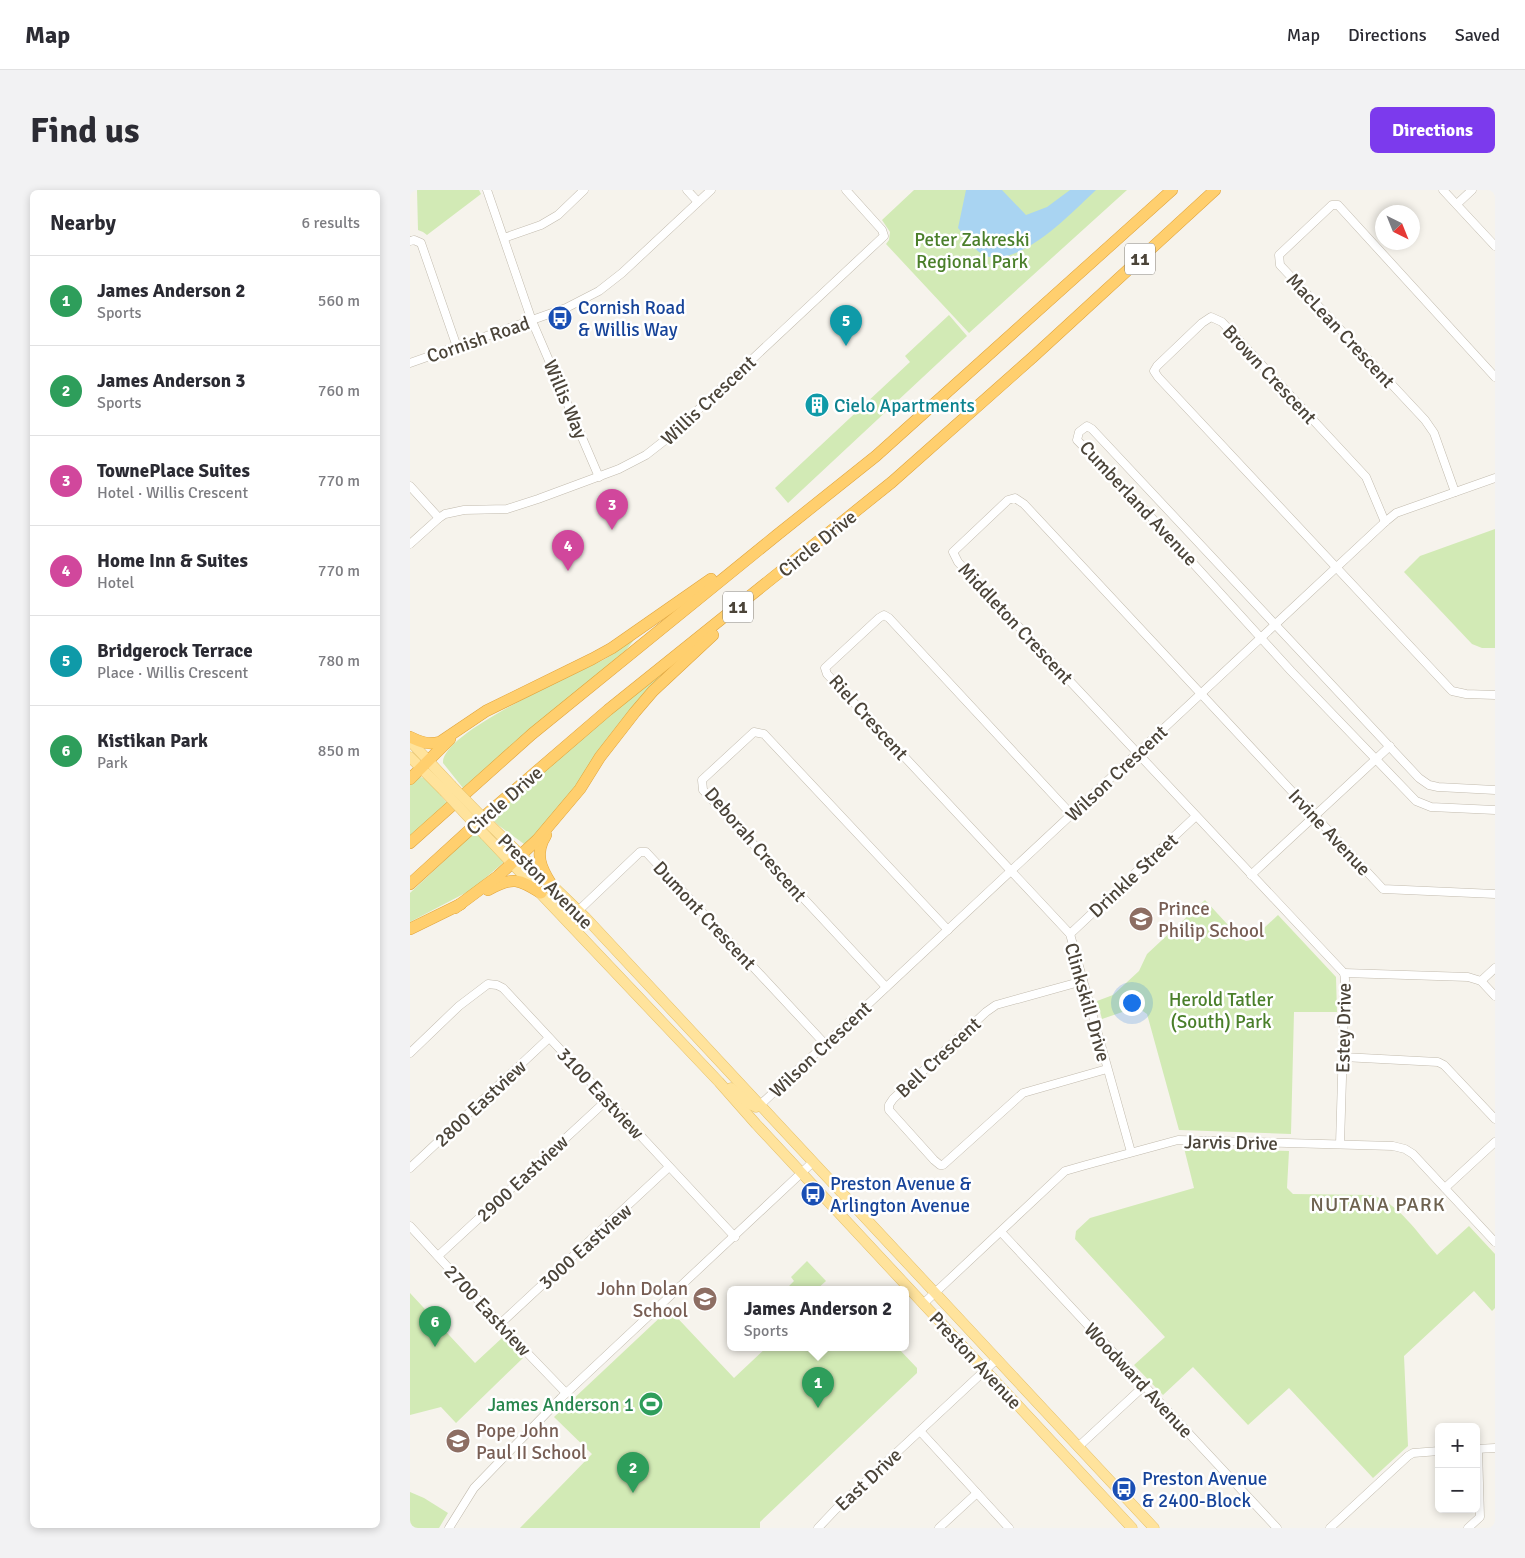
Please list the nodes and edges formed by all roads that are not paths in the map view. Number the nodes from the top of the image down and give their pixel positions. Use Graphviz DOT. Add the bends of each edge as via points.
graph roads {
  1 [pos="487,190"];
  2 [pos="687,190"];
  3 [pos="711,190"];
  4 [pos="846,190"];
  5 [pos="1172,190"];
  6 [pos="1215,190"];
  7 [pos="1443,190"];
  8 [pos="1472,190"];
  9 [pos="582,191"];
  10 [pos="698,202"];
  11 [pos="1456,204"];
  12 [pos="504,238"];
  13 [pos="410,241"];
  14 [pos="1495,246"];
  15 [pos="532,321"];
  16 [pos="457,347"];
  17 [pos="410,363"];
  18 [pos="1495,377"];
  19 [pos="599,477"];
  20 [pos="1495,478"];
  21 [pos="410,486"];
  22 [pos="1455,492"];
  23 [pos="823,499"];
  24 [pos="439,518"];
  25 [pos="846,519"];
  26 [pos="1385,522"];
  27 [pos="410,544"];
  28 [pos="1335,568"];
  29 [pos="1276,624"];
  30 [pos="1261,638"];
  31 [pos="1201,693"];
  32 [pos="1495,695"];
  33 [pos="468,723"];
  34 [pos="410,739"];
  35 [pos="1390,746"];
  36 [pos="1137,753"];
  37 [pos="410,757"];
  38 [pos="1375,760"];
  39 [pos="425,764"];
  40 [pos="410,779"];
  41 [pos="447,788"];
  42 [pos="1495,790"];
  43 [pos="1495,810"];
  44 [pos="1072,814"];
  45 [pos="1196,816"];
  46 [pos="1315,816"];
  47 [pos="556,820"];
  48 [pos="410,843"];
  49 [pos="516,859"];
  50 [pos="1011,871"];
  51 [pos="1252,874"];
  52 [pos="410,884"];
  53 [pos="551,884"];
  54 [pos="542,893"];
  55 [pos="1495,894"];
  56 [pos="455,908"];
  57 [pos="578,911"];
  58 [pos="567,921"];
  59 [pos="410,929"];
  60 [pos="948,930"];
  61 [pos="600,934"];
  62 [pos="1070,934"];
  63 [pos="1495,968"];
  64 [pos="1344,974"];
  65 [pos="1083,981"];
  66 [pos="1481,981"];
  67 [pos="886,987"];
  68 [pos="1495,996"];
  69 [pos="549,1038"];
  70 [pos="826,1044"];
  71 [pos="410,1053"];
  72 [pos="1344,1058"];
  73 [pos="1107,1069"];
  74 [pos="719,1082"];
  75 [pos="606,1100"];
  76 [pos="760,1105"];
  77 [pos="1495,1119"];
  78 [pos="756,1124"];
  79 [pos="1495,1142"];
  80 [pos="1340,1144"];
  81 [pos="1131,1152"];
  82 [pos="813,1162"];
  83 [pos="410,1168"];
  84 [pos="669,1168"];
  85 [pos="802,1172"];
  86 [pos="1445,1188"];
  87 [pos="411,1229"];
  88 [pos="1001,1232"];
  89 [pos="735,1237"];
  90 [pos="1495,1242"];
  91 [pos="438,1256"];
  92 [pos="906,1286"];
  93 [pos="909,1289"];
  94 [pos="934,1293"];
  95 [pos="923,1304"];
  96 [pos="500,1324"];
  97 [pos="996,1360"];
  98 [pos="984,1370"];
  99 [pos="1144,1386"];
  100 [pos="566,1393"];
  101 [pos="920,1431"];
  102 [pos="1078,1447"];
  103 [pos="1495,1448"];
  104 [pos="1480,1449"];
  105 [pos="1435,1451"];
  106 [pos="1478,1468"];
  107 [pos="977,1493"];
  108 [pos="450,1528"];
  109 [pos="818,1528"];
  110 [pos="939,1528"];
  111 [pos="1009,1528"];
  112 [pos="1132,1528"];
  113 [pos="1154,1528"];
  114 [pos="1277,1528"];
  115 [pos="1330,1528"];
  116 [pos="1468,1528"];
  1 -- 12 [label="street, Willis Way"];
  2 -- 10 [label="street"];
  3 -- 10 [label="street, Cornish Road"];
  4 -- 19 [label="street, Willis Crescent" via="884,236 669,437 646,455"];
  5 -- 23 [label="highway, Circle Drive / 11" via="876,456"];
  6 -- 25 [label="highway, Circle Drive / 11" via="1045,346"];
  7 -- 11 [label="street"];
  8 -- 11 [label="street"];
  9 -- 12 [label="street" via="558,215 541,225"];
  10 -- 15 [label="street, Cornish Road" via="599,291"];
  11 -- 14 [label="street"];
  12 -- 15 [label="street, Willis Way"];
  13 -- 16 [label="street" via="421,243"];
  15 -- 16 [label="street, Cornish Road"];
  15 -- 19 [label="street, Willis Way"];
  16 -- 17 [label="street, Cornish Road"];
  18 -- 22 [label="street, MacLean Crescent" via="1338,205 1332,205 1279,255 1280,265 1425,420 1434,433"];
  19 -- 24 [label="street, Willis Crescent" via="507,509 464,510"];
  20 -- 22 [label="street, Wilson Crescent"];
  21 -- 24 [label="street"];
  22 -- 26 [label="street, Wilson Crescent" via="1396,513"];
  23 -- 33 [label="highway" via="612,648"];
  23 -- 48 [label="highway, Circle Drive / 11" via="540,728"];
  24 -- 27 [label="street, Willis Crescent"];
  25 -- 47 [label="highway" via="653,691 600,757"];
  25 -- 52 [label="highway, Circle Drive / 11" via="608,710"];
  26 -- 28 [label="street, Wilson Crescent"];
  26 -- 28 [label="street, Brown Crescent" via="1366,476 1222,322 1212,317 1202,323 1154,371"];
  28 -- 29 [label="street, Wilson Crescent"];
  28 -- 32 [label="street" via="1452,691"];
  29 -- 30 [label="street, Wilson Crescent"];
  29 -- 30 [label="street, Cumberland Avenue" via="1092,429 1087,426 1079,432 1077,440"];
  29 -- 35 [label="street, Cumberland Avenue"];
  30 -- 31 [label="street, Wilson Crescent"];
  30 -- 38 [label="street, Cumberland Avenue"];
  31 -- 36 [label="street, Wilson Crescent"];
  31 -- 36 [label="street, Middleton Crescent" via="1015,498 1008,500 958,546 953,552 958,562"];
  31 -- 46 [label="street, Irvine Avenue"];
  33 -- 34 [label="highway" via="440,742 432,744"];
  33 -- 39 [label="highway"];
  34 -- 39 [label="main road, Preston Avenue"];
  35 -- 38 [label="street"];
  35 -- 42 [label="street, Cumberland Avenue" via="1429,785"];
  36 -- 44 [label="street, Wilson Crescent"];
  36 -- 45 [label="street, Estey Drive"];
  37 -- 39 [label="main road, Preston Avenue"];
  38 -- 43 [label="street, Cumberland Avenue" via="1416,801 1431,807"];
  38 -- 46 [label="street"];
  39 -- 40 [label="highway"];
  39 -- 41 [label="main road, Preston Avenue"];
  41 -- 49 [label="main road, Preston Avenue, bridge" via="492,827"];
  41 -- 49 [label="main road, Preston Avenue, bridge" via="485,835"];
  44 -- 50 [label="street, Wilson Crescent"];
  44 -- 50 [label="street, Riel Crescent" via="884,615 825,668 834,682"];
  45 -- 51 [label="street, Estey Drive"];
  45 -- 62 [label="street, Drinkle Street"];
  46 -- 51 [label="street"];
  46 -- 55 [label="street, Irvine Avenue" via="1383,889"];
  47 -- 49 [label="highway"];
  47 -- 53 [label="highway" via="542,841 539,856"];
  49 -- 53 [label="main road, Preston Avenue"];
  49 -- 54 [label="main road, Preston Avenue"];
  49 -- 56 [label="highway" via="484,888"];
  50 -- 60 [label="street, Wilson Crescent"];
  50 -- 62 [label="street, Clinkskill Drive"];
  51 -- 64 [label="street, Estey Drive"];
  53 -- 57 [label="main road, Preston Avenue"];
  54 -- 56 [label="highway" via="524,882 501,883"];
  54 -- 58 [label="main road, Preston Avenue"];
  56 -- 59 [label="highway"];
  57 -- 61 [label="main road, Preston Avenue"];
  57 -- 70 [label="street, Dumont Crescent" via="640,852 646,852"];
  58 -- 61 [label="main road, Preston Avenue" via="575,917"];
  58 -- 74 [label="main road, Preston Avenue"];
  60 -- 67 [label="street, Wilson Crescent"];
  60 -- 67 [label="street, Deborah Crescent" via="764,734 754,732 702,780 703,790"];
  61 -- 76 [label="main road, Preston Avenue"];
  62 -- 65 [label="street, Clinkskill Drive"];
  63 -- 66 [label="street"];
  64 -- 66 [label="street" via="1468,977"];
  64 -- 72 [label="street, Estey Drive"];
  65 -- 73 [label="street, Clinkskill Drive"];
  65 -- 73 [label="street, Bell Crescent" via="996,1004 890,1102 889,1110 934,1160 943,1165 1023,1093"];
  66 -- 68 [label="street"];
  67 -- 70 [label="street, Wilson Crescent"];
  69 -- 71 [label="street, 3100 Eastview" via="502,988 488,984 459,1006"];
  69 -- 75 [label="street, 3100 Eastview"];
  69 -- 83 [label="street, 2800 Eastview"];
  70 -- 76 [label="street, Wilson Crescent"];
  72 -- 77 [label="street" via="1438,1062"];
  72 -- 80 [label="street, Estey Drive"];
  73 -- 81 [label="street, Clinkskill Drive"];
  74 -- 76 [label="main road, Preston Avenue" via="754,1106"];
  74 -- 78 [label="main road, Preston Avenue"];
  75 -- 84 [label="street, 3100 Eastview"];
  75 -- 91 [label="street, 2900 Eastview"];
  76 -- 78 [label="main road"];
  76 -- 82 [label="main road, Preston Avenue"];
  78 -- 85 [label="main road, Preston Avenue"];
  79 -- 86 [label="street"];
  80 -- 81 [label="street, Jarvis Drive" via="1178,1140"];
  80 -- 86 [label="street, Jarvis Drive" via="1405,1149 1414,1154"];
  81 -- 88 [label="street, Jarvis Drive" via="1065,1171"];
  82 -- 85 [label="street"];
  82 -- 94 [label="main road, Preston Avenue"];
  84 -- 89 [label="street, 3100 Eastview"];
  84 -- 96 [label="street, 3000 Eastview"];
  85 -- 89 [label="street"];
  85 -- 92 [label="main road, Preston Avenue"];
  86 -- 90 [label="street, Jarvis Drive"];
  87 -- 91 [label="street, 2700 Eastview"];
  88 -- 94 [label="street, Jarvis Drive"];
  88 -- 99 [label="street, Woodward Avenue"];
  89 -- 100 [label="street"];
  91 -- 96 [label="street, 2700 Eastview"];
  93 -- 95 [label="main road, Preston Avenue"];
  94 -- 95 [label="street, Jarvis Drive"];
  94 -- 97 [label="main road, Preston Avenue"];
  95 -- 98 [label="main road, Preston Avenue"];
  96 -- 100 [label="street, 2700 Eastview"];
  97 -- 98 [label="street, East Drive"];
  97 -- 102 [label="main road, Preston Avenue"];
  98 -- 101 [label="street, East Drive"];
  98 -- 112 [label="main road, Preston Avenue"];
  99 -- 102 [label="street"];
  99 -- 114 [label="street, Woodward Avenue"];
  100 -- 108 [label="street" via="474,1488"];
  101 -- 107 [label="street"];
  101 -- 109 [label="street, East Drive"];
  102 -- 113 [label="main road, Preston Avenue"];
  103 -- 104 [label="street"];
  105 -- 115 [label="street" via="1408,1456"];
  106 -- 116 [label="street" via="1480,1517"];
  107 -- 110 [label="street"];
  107 -- 111 [label="street"];
}
